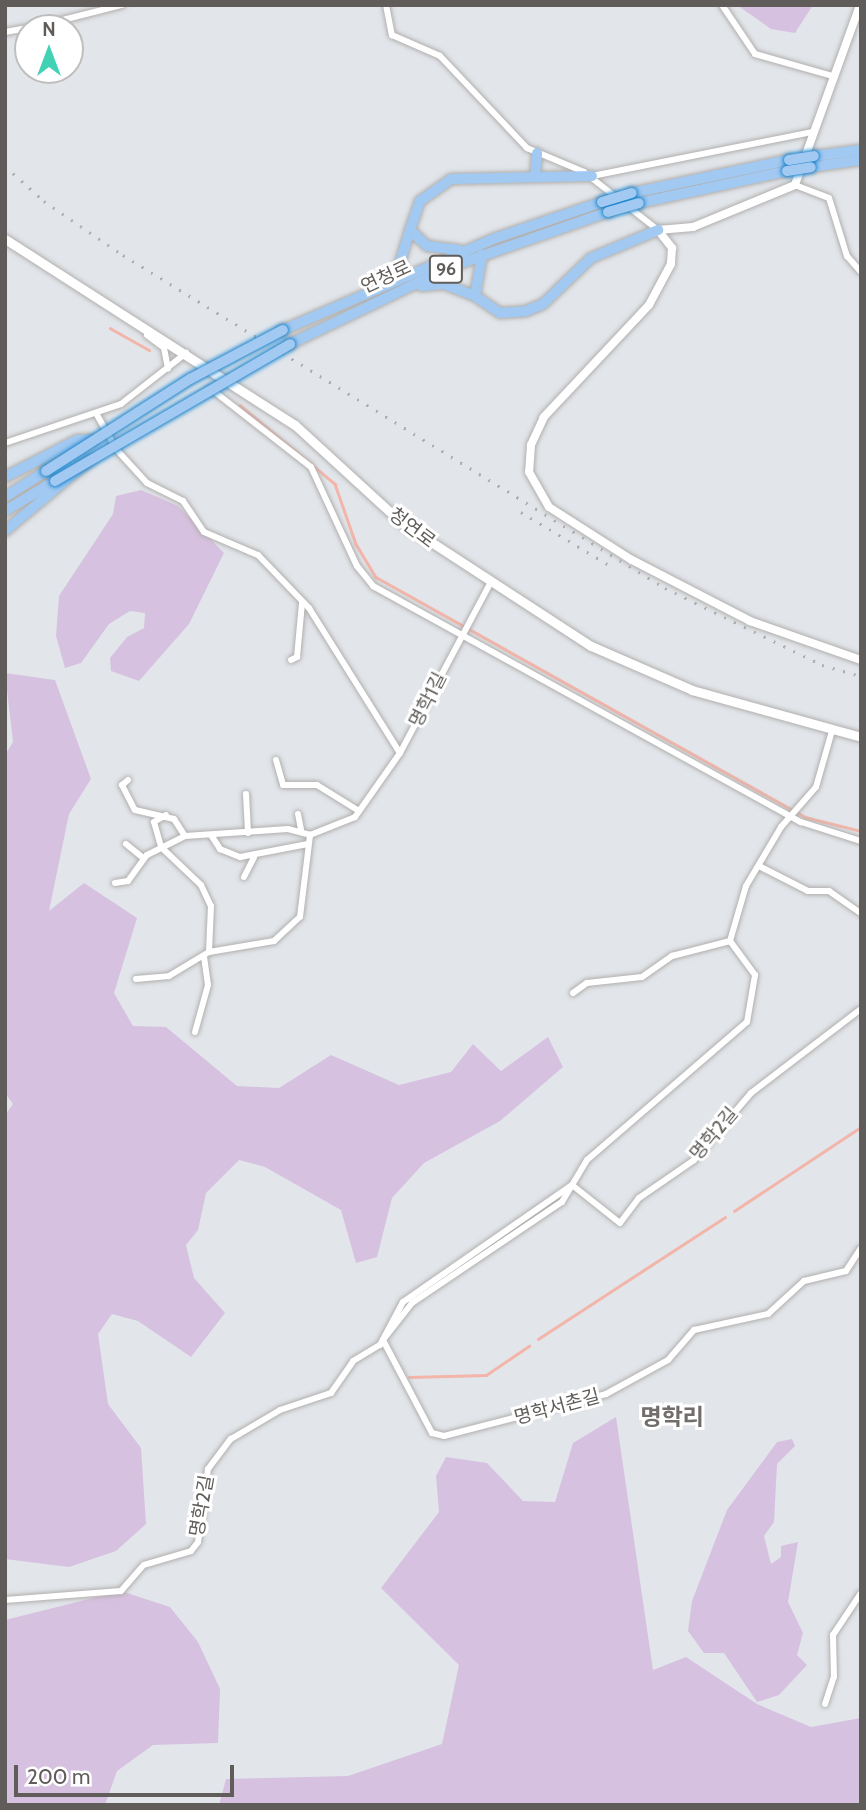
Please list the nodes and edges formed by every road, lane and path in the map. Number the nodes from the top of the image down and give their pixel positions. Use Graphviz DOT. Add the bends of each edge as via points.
graph roads {
  1 [pos="122,5"];
  2 [pos="386,5"];
  3 [pos="722,5"];
  4 [pos="860,5"];
  5 [pos="84,14"];
  6 [pos="833,76"];
  7 [pos="812,132"];
  8 [pos="861,150"];
  9 [pos="537,153"];
  10 [pos="861,160"];
  11 [pos="813,162"];
  12 [pos="592,176"];
  13 [pos="535,177"];
  14 [pos="795,185"];
  15 [pos="605,207"];
  16 [pos="410,230"];
  17 [pos="659,230"];
  18 [pos="5,239"];
  19 [pos="465,250"];
  20 [pos="482,255"];
  21 [pos="861,272"];
  22 [pos="370,293"];
  23 [pos="388,296"];
  24 [pos="475,296"];
  25 [pos="126,313"];
  26 [pos="187,352"];
  27 [pos="168,369"];
  28 [pos="210,388"];
  29 [pos="96,413"];
  30 [pos="92,440"];
  31 [pos="5,443"];
  32 [pos="5,477"];
  33 [pos="58,484"];
  34 [pos="5,496"];
  35 [pos="5,512"];
  36 [pos="5,531"];
  37 [pos="490,584"];
  38 [pos="302,603"];
  39 [pos="461,634"];
  40 [pos="291,660"];
  41 [pos="861,660"];
  42 [pos="832,731"];
  43 [pos="861,737"];
  44 [pos="400,753"];
  45 [pos="276,760"];
  46 [pos="128,780"];
  47 [pos="246,794"];
  48 [pos="359,811"];
  49 [pos="298,814"];
  50 [pos="792,814"];
  51 [pos="166,815"];
  52 [pos="301,830"];
  53 [pos="248,833"];
  54 [pos="211,835"];
  55 [pos="310,835"];
  56 [pos="186,836"];
  57 [pos="861,841"];
  58 [pos="126,844"];
  59 [pos="308,844"];
  60 [pos="161,847"];
  61 [pos="254,857"];
  62 [pos="143,858"];
  63 [pos="759,866"];
  64 [pos="244,877"];
  65 [pos="115,883"];
  66 [pos="861,913"];
  67 [pos="730,941"];
  68 [pos="206,955"];
  69 [pos="136,979"];
  70 [pos="573,993"];
  71 [pos="861,1009"];
  72 [pos="195,1032"];
  73 [pos="572,1185"];
  74 [pos="861,1248"];
  75 [pos="383,1340"];
  76 [pos="861,1593"];
  77 [pos="5,1600"];
  78 [pos="825,1704"];
  1 -- 5 [label="street"];
  2 -- 9 [label="street" via="392,35 440,56"];
  3 -- 6 [label="street" via="755,54"];
  4 -- 6 [label="street"];
  6 -- 7 [label="street"];
  7 -- 12 [label="street"];
  7 -- 14 [label="street"];
  8 -- 11 [label="highway, 연청로 / 96"];
  9 -- 12 [label="street"];
  9 -- 13 [label="highway"];
  10 -- 11 [label="highway, 연청로 / 96"];
  11 -- 15 [label="highway, 연청로 / 96, bridge"];
  12 -- 13 [label="highway"];
  12 -- 17 [label="street"];
  13 -- 16 [label="highway" via="451,179 420,201"];
  14 -- 17 [label="street" via="692,227"];
  14 -- 21 [label="street" via="829,198 847,256"];
  15 -- 19 [label="highway, 연청로 / 96"];
  15 -- 20 [label="highway, 연청로 / 96"];
  16 -- 19 [label="highway" via="426,246"];
  16 -- 22 [label="highway" via="399,266"];
  17 -- 24 [label="highway" via="591,258 543,304 526,311 500,313 479,305"];
  17 -- 41 [label="street" via="672,248 671,264 649,305 544,417 531,445 533,488 562,517 718,607"];
  18 -- 25 [label="main road, 청연로"];
  19 -- 22 [label="highway, 연청로 / 96"];
  20 -- 23 [label="highway, 연청로 / 96"];
  20 -- 24 [label="highway"];
  22 -- 30 [label="highway, 연청로 / 96, bridge" via="283,330"];
  23 -- 24 [label="highway" via="430,283"];
  23 -- 28 [label="highway, 연청로 / 96, bridge"];
  25 -- 26 [label="main road, 청연로"];
  25 -- 27 [label="street" via="164,348"];
  26 -- 27 [label="street"];
  26 -- 37 [label="main road, 청연로" via="295,425 402,523"];
  27 -- 29 [label="street" via="121,404"];
  28 -- 33 [label="highway, 연청로 / 96, bridge"];
  28 -- 39 [label="street" via="311,467 357,566 373,586"];
  29 -- 31 [label="street"];
  29 -- 38 [label="street" via="116,449 147,483 183,501 204,532 258,555"];
  30 -- 32 [label="highway" via="77,440"];
  30 -- 34 [label="highway, 연청로 / 96, bridge"];
  33 -- 35 [label="highway, 연청로 / 96"];
  33 -- 36 [label="highway"];
  37 -- 39 [label="street, 명학1길"];
  37 -- 42 [label="main road, 청연로" via="648,674"];
  38 -- 40 [label="street" via="298,657"];
  38 -- 44 [label="street" via="352,668"];
  39 -- 44 [label="street, 명학1길"];
  39 -- 50 [label="street"];
  42 -- 43 [label="main road, 청연로"];
  42 -- 50 [label="street" via="816,787"];
  44 -- 48 [label="street, 명학1길"];
  45 -- 48 [label="street" via="283,785 317,785"];
  46 -- 51 [label="street" via="122,785 135,810"];
  47 -- 53 [label="street"];
  48 -- 55 [label="street, 명학1길"];
  49 -- 52 [label="street"];
  50 -- 57 [label="street"];
  50 -- 63 [label="street"];
  51 -- 56 [label="street"];
  51 -- 60 [label="street" via="154,822"];
  52 -- 53 [label="street"];
  52 -- 55 [label="street"];
  53 -- 54 [label="street"];
  54 -- 56 [label="street"];
  54 -- 61 [label="street" via="229,855"];
  55 -- 59 [label="street"];
  56 -- 60 [label="street"];
  58 -- 62 [label="street"];
  59 -- 61 [label="street"];
  59 -- 68 [label="street" via="300,917 274,942"];
  60 -- 62 [label="street"];
  60 -- 68 [label="street" via="201,886 211,906"];
  61 -- 64 [label="street"];
  62 -- 65 [label="street" via="128,881"];
  63 -- 66 [label="street" via="808,891 828,891"];
  63 -- 67 [label="street" via="737,904"];
  67 -- 70 [label="street" via="673,956 642,977 587,983"];
  67 -- 73 [label="street, 명학2길" via="755,975 747,1022 597,1151"];
  68 -- 69 [label="street" via="169,976"];
  68 -- 72 [label="street" via="208,985"];
  71 -- 73 [label="street, 명학2길" via="751,1093 694,1160 639,1198 621,1223"];
  73 -- 75 [label="street, 명학2길" via="545,1216 412,1303"];
  74 -- 75 [label="street, 명학서촌길" via="846,1271 804,1281 768,1314 694,1330 668,1360 606,1395 444,1436 432,1433"];
  75 -- 77 [label="street, 명학2길" via="323,1398 280,1410 231,1439 208,1469 198,1542 191,1551 143,1566 121,1591"];
  76 -- 78 [label="street" via="833,1635 834,1678"];
}
